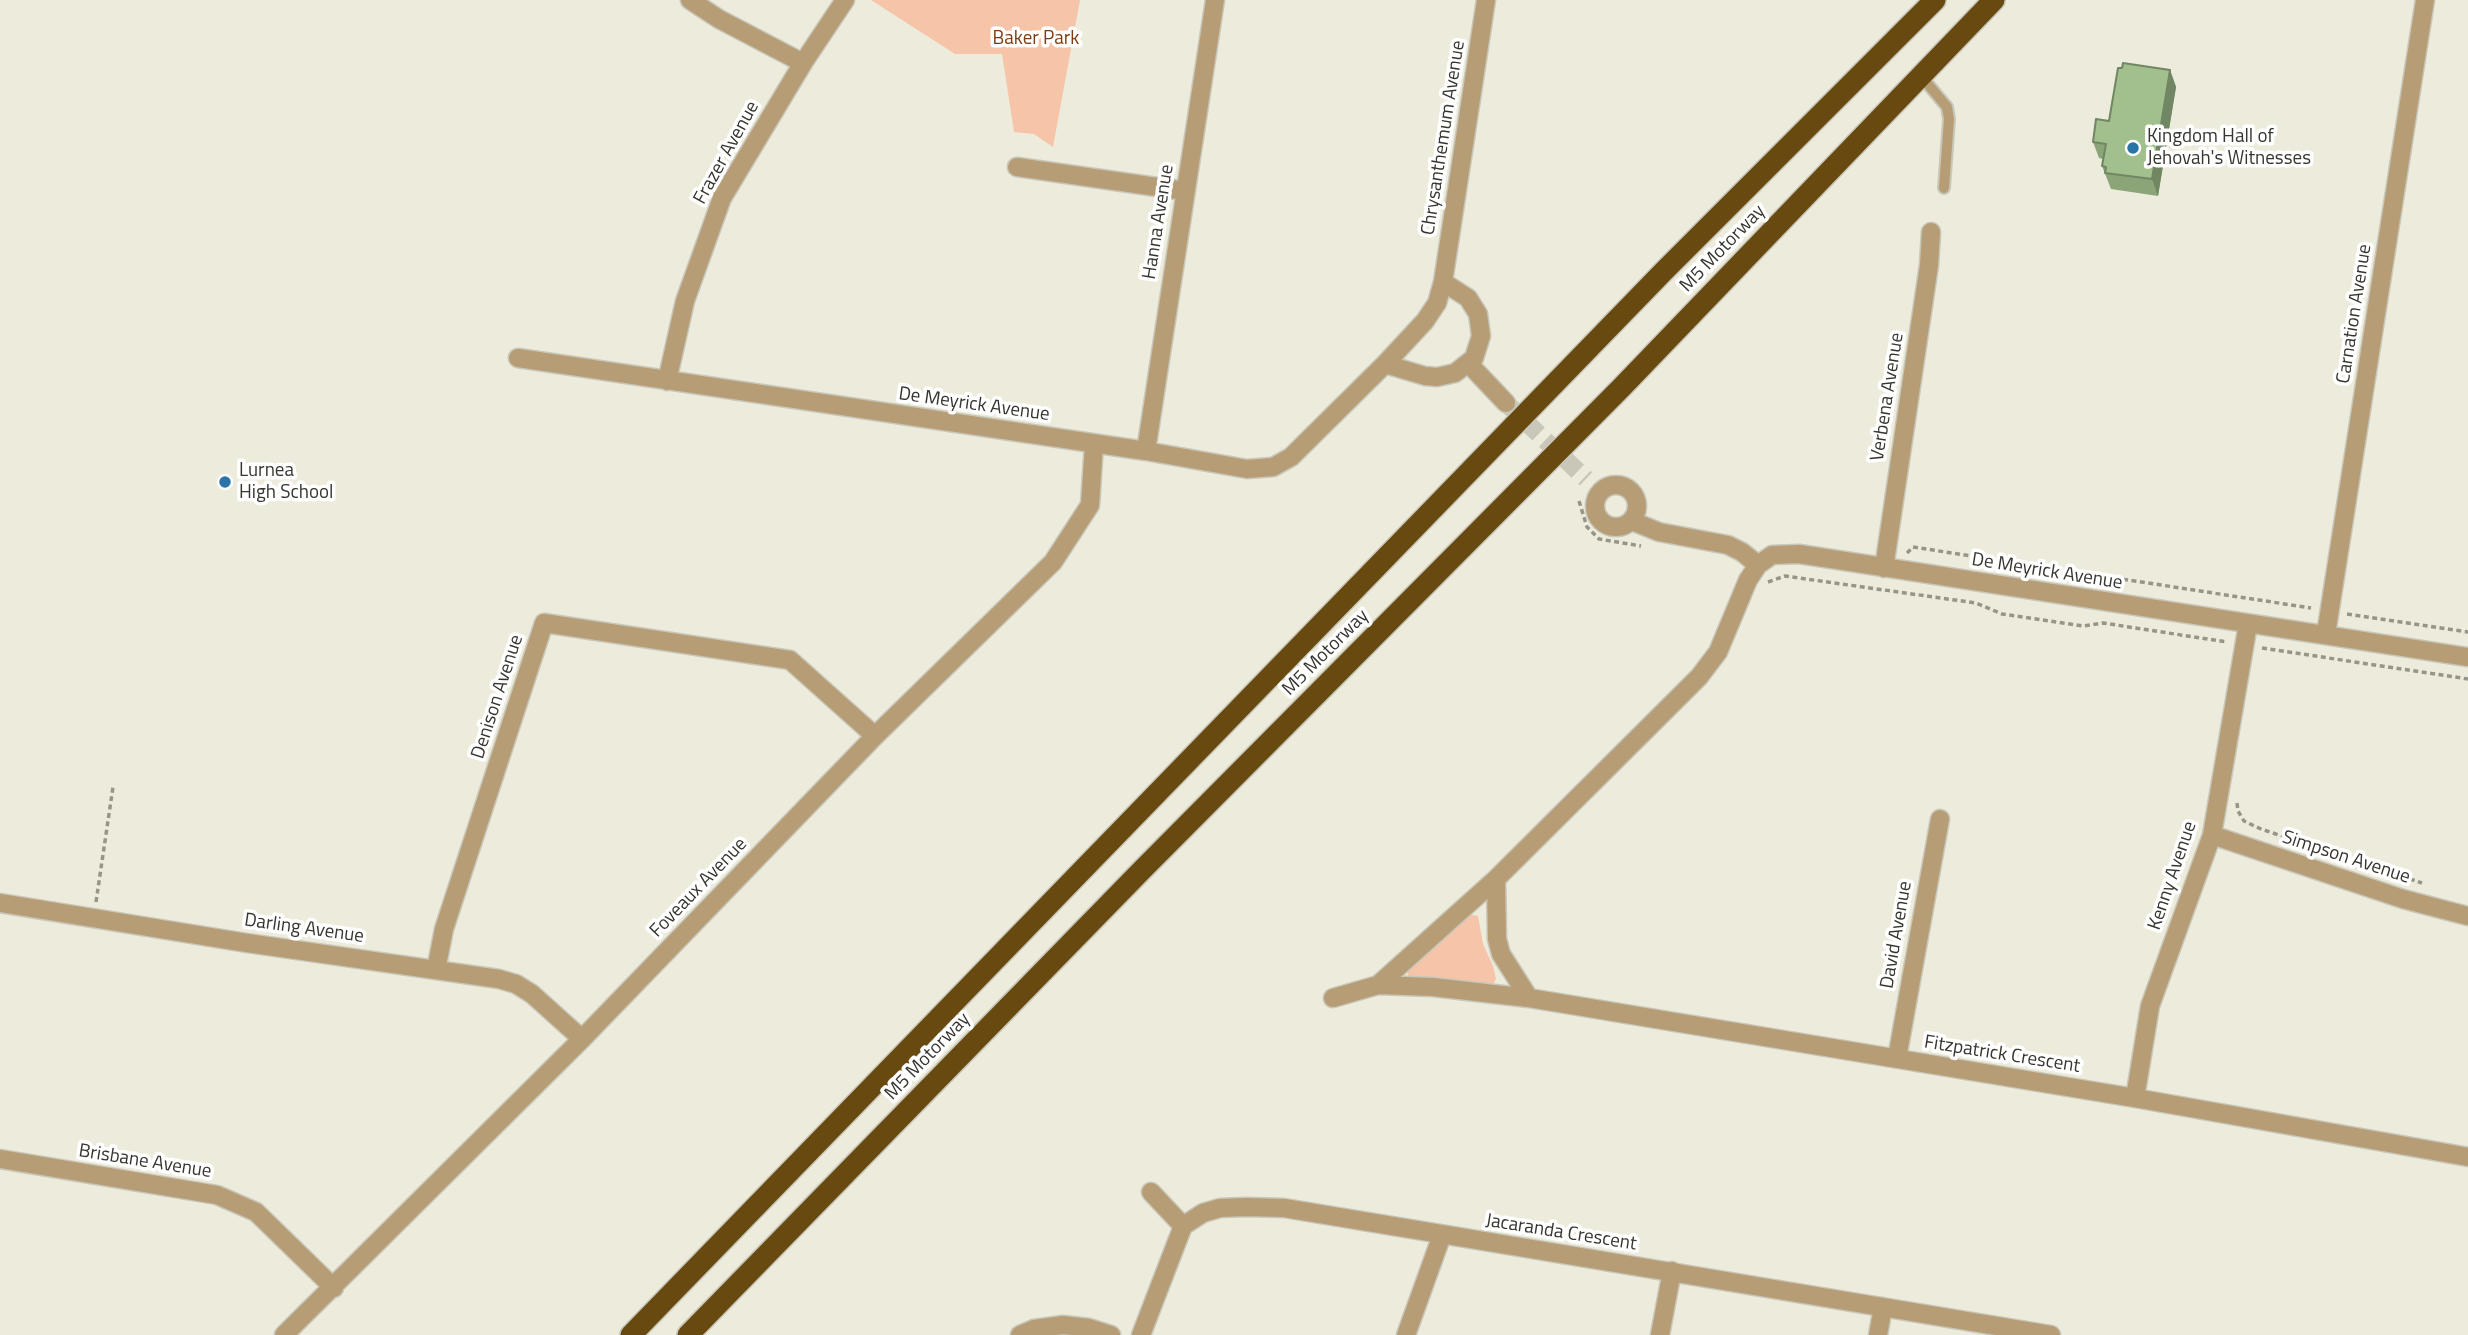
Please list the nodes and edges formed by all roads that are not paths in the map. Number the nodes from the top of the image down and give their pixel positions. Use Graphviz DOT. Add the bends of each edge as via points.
graph roads {
  1 [pos="690,0"];
  2 [pos="845,0"];
  3 [pos="1215,0"];
  4 [pos="1486,0"];
  5 [pos="1935,0"];
  6 [pos="1994,0"];
  7 [pos="2424,0"];
  8 [pos="803,63"];
  9 [pos="1920,76"];
  10 [pos="1017,167"];
  11 [pos="1944,188"];
  12 [pos="1185,191"];
  13 [pos="1931,232"];
  14 [pos="1443,282"];
  15 [pos="1425,321"];
  16 [pos="518,358"];
  17 [pos="1385,364"];
  18 [pos="1469,364"];
  19 [pos="667,381"];
  20 [pos="1506,403"];
  21 [pos="1094,444"];
  22 [pos="1146,451"];
  23 [pos="1586,480"];
  24 [pos="1600,491"];
  25 [pos="1632,522"];
  26 [pos="1884,568"];
  27 [pos="1762,573"];
  28 [pos="2248,624"];
  29 [pos="2326,634"];
  30 [pos="2468,657"];
  31 [pos="875,736"];
  32 [pos="1940,819"];
  33 [pos="2212,835"];
  34 [pos="1496,879"];
  35 [pos="0,903"];
  36 [pos="2468,916"];
  37 [pos="436,970"];
  38 [pos="1378,985"];
  39 [pos="1333,998"];
  40 [pos="1529,998"];
  41 [pos="582,1039"];
  42 [pos="1897,1058"];
  43 [pos="2135,1098"];
  44 [pos="2468,1157"];
  45 [pos="0,1159"];
  46 [pos="1151,1192"];
  47 [pos="1183,1226"];
  48 [pos="1442,1236"];
  49 [pos="1671,1271"];
  50 [pos="334,1288"];
  51 [pos="1882,1307"];
  52 [pos="284,1335"];
  53 [pos="631,1335"];
  54 [pos="688,1335"];
  55 [pos="1020,1335"];
  56 [pos="1111,1335"];
  57 [pos="1140,1335"];
  58 [pos="1406,1335"];
  59 [pos="1660,1335"];
  60 [pos="1878,1335"];
  61 [pos="2051,1335"];
  1 -- 8 [label="street"];
  2 -- 8 [label="street, Frazer Avenue"];
  3 -- 12 [label="street, Hanna Avenue"];
  4 -- 14 [label="street, Chrysanthemum Avenue"];
  5 -- 53 [label="highway, M5 Motorway" via="1635,301"];
  6 -- 9 [label="highway, M5 Motorway"];
  7 -- 29 [label="street, Carnation Avenue"];
  8 -- 19 [label="street, Frazer Avenue" via="722,198 685,301"];
  9 -- 11 [label="lane" via="1947,107"];
  9 -- 54 [label="highway, M5 Motorway" via="1622,387"];
  10 -- 12 [label="street"];
  12 -- 22 [label="street, Hanna Avenue"];
  13 -- 26 [label="street, Verbena Avenue"];
  14 -- 15 [label="street, Chrysanthemum Avenue"];
  14 -- 18 [label="street" via="1468,298 1478,314 1480,343"];
  15 -- 17 [label="street, De Meyrick Avenue"];
  16 -- 19 [label="street, De Meyrick Avenue"];
  17 -- 18 [label="street" via="1437,377"];
  17 -- 22 [label="street, De Meyrick Avenue" via="1292,457 1273,467 1247,469"];
  18 -- 20 [label="street"];
  19 -- 21 [label="street, De Meyrick Avenue"];
  21 -- 22 [label="street, De Meyrick Avenue"];
  21 -- 31 [label="street, Foveaux Avenue" via="1090,505 1054,562"];
  23 -- 24 [label="street"];
  24 -- 25 [label="street" via="1595,505 1604,524 1618,527"];
  24 -- 25 [label="street" via="1619,485 1631,490 1637,502"];
  25 -- 27 [label="street" via="1728,545"];
  26 -- 27 [label="street, De Meyrick Avenue" via="1790,553 1772,555"];
  26 -- 28 [label="street, De Meyrick Avenue"];
  27 -- 34 [label="street, Fitzpatrick Crescent" via="1748,580 1718,652 1699,677"];
  28 -- 29 [label="street, De Meyrick Avenue"];
  28 -- 33 [label="street, Kenny Avenue"];
  29 -- 30 [label="street, De Meyrick Avenue"];
  31 -- 37 [label="street, Denison Avenue" via="790,660 544,622 444,929"];
  31 -- 41 [label="street, Foveaux Avenue"];
  32 -- 42 [label="street, David Avenue"];
  33 -- 36 [label="street, Simpson Avenue" via="2403,900"];
  33 -- 43 [label="street, Kenny Avenue" via="2150,1006"];
  34 -- 38 [label="street, Fitzpatrick Crescent"];
  34 -- 40 [label="street" via="1499,947"];
  35 -- 37 [label="street, Darling Avenue"];
  37 -- 41 [label="street, Darling Avenue" via="516,984"];
  38 -- 39 [label="street, Fitzpatrick Crescent"];
  38 -- 40 [label="street, Fitzpatrick Crescent"];
  40 -- 42 [label="street, Fitzpatrick Crescent"];
  41 -- 50 [label="street, Foveaux Avenue"];
  42 -- 43 [label="street, Fitzpatrick Crescent"];
  43 -- 44 [label="street, Fitzpatrick Crescent"];
  45 -- 50 [label="street, Brisbane Avenue" via="217,1195 256,1212"];
  46 -- 47 [label="street"];
  47 -- 48 [label="street, Jacaranda Crescent" via="1220,1208 1284,1208"];
  47 -- 57 [label="street"];
  48 -- 49 [label="street, Jacaranda Crescent"];
  48 -- 58 [label="street"];
  49 -- 51 [label="street, Jacaranda Crescent"];
  49 -- 59 [label="street"];
  50 -- 52 [label="street, Foveaux Avenue"];
  51 -- 60 [label="street"];
  51 -- 61 [label="street, Jacaranda Crescent"];
  55 -- 56 [label="street" via="1062,1325"];
}
